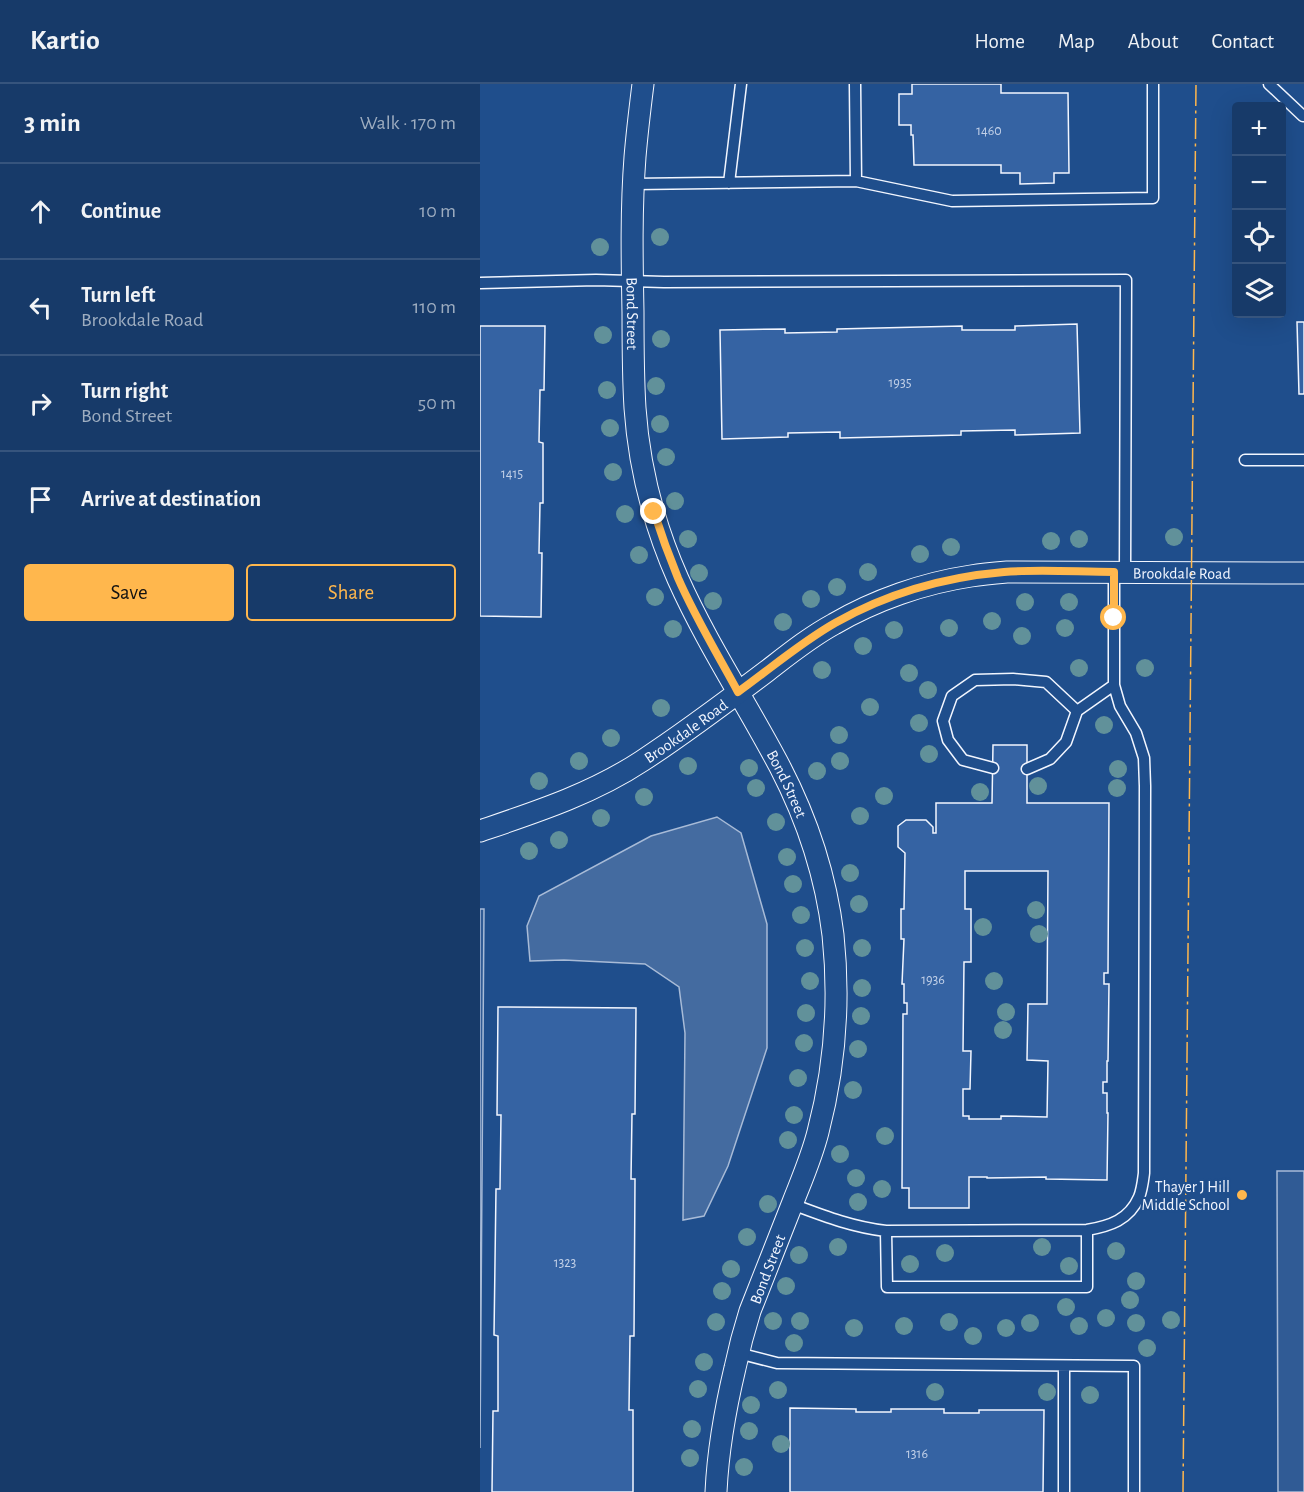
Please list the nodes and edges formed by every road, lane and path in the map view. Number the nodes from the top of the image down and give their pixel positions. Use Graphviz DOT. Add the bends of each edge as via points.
graph roads {
  1 [pos="643,84"];
  2 [pos="741,84"];
  3 [pos="855,84"];
  4 [pos="1153,84"];
  5 [pos="1269,84"];
  6 [pos="1303,116"];
  7 [pos="856,181"];
  8 [pos="729,183"];
  9 [pos="634,184"];
  10 [pos="632,281"];
  11 [pos="480,283"];
  12 [pos="1245,460"];
  13 [pos="1304,460"];
  14 [pos="1120,572"];
  15 [pos="1304,573"];
  16 [pos="1114,685"];
  17 [pos="738,692"];
  18 [pos="1077,711"];
  19 [pos="993,768"];
  20 [pos="1027,769"];
  21 [pos="480,831"];
  22 [pos="792,1204"];
  23 [pos="1087,1230"];
  24 [pos="886,1231"];
  25 [pos="738,1353"];
  26 [pos="1064,1366"];
  27 [pos="716,1492"];
  28 [pos="1064,1492"];
  29 [pos="1134,1492"];
  1 -- 9 [label="street, Bond Street"];
  2 -- 8 [label="lane"];
  3 -- 7 [label="lane"];
  4 -- 7 [label="lane" via="1153,198 952,201"];
  5 -- 6 [label="lane"];
  7 -- 8 [label="lane"];
  8 -- 9 [label="lane"];
  9 -- 10 [label="street, Bond Street"];
  10 -- 11 [label="lane"];
  10 -- 14 [label="lane" via="1126,280"];
  10 -- 17 [label="street, Bond Street" via="635,408 645,478 678,579"];
  12 -- 13 [label="lane"];
  14 -- 15 [label="street, Brookdale Road"];
  14 -- 16 [label="lane"];
  14 -- 17 [label="street, Brookdale Road" via="1007,572 934,583 866,607 835,623"];
  16 -- 18 [label="lane"];
  16 -- 23 [label="lane" via="1144,758 1144,1173 1132,1210 1106,1227"];
  17 -- 21 [label="street, Brookdale Road" via="616,777 549,808"];
  17 -- 22 [label="street, Bond Street" via="781,768 804,820 827,897 836,965 837,1000 828,1092"];
  18 -- 19 [label="lane" via="1046,682 975,680 952,696 943,721 948,740 963,760"];
  18 -- 20 [label="lane" via="1066,742 1050,759"];
  22 -- 24 [label="lane" via="835,1220"];
  22 -- 25 [label="street, Bond Street"];
  23 -- 24 [label="lane"];
  23 -- 24 [label="lane" via="1087,1287 887,1287"];
  25 -- 26 [label="lane" via="777,1363"];
  25 -- 27 [label="street, Bond Street" via="724,1414"];
  26 -- 28 [label="lane"];
  26 -- 29 [label="lane" via="1134,1366"];
}
